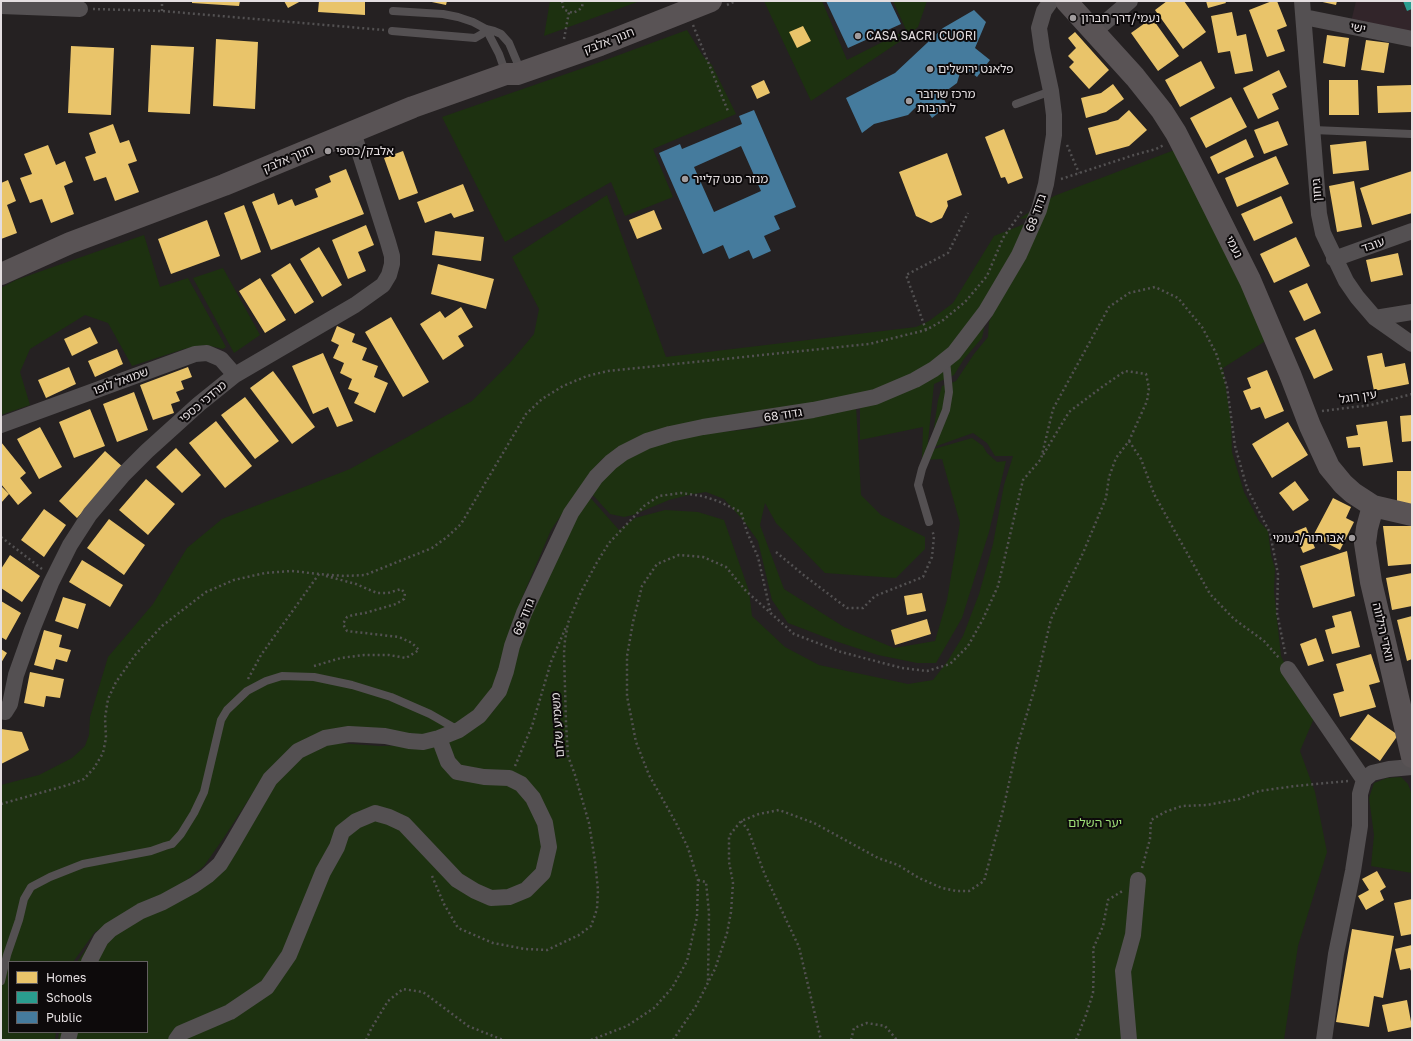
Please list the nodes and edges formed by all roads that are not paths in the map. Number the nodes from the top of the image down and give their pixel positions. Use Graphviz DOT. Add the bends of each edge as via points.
graph roads {
  1 [pos="711,1"];
  2 [pos="1038,1"];
  3 [pos="1051,1"];
  4 [pos="1066,1"];
  5 [pos="1130,1"];
  6 [pos="1302,1"];
  7 [pos="1,6"];
  8 [pos="683,6"];
  9 [pos="80,9"];
  10 [pos="393,11"];
  11 [pos="1304,17"];
  12 [pos="486,29"];
  13 [pos="392,31"];
  14 [pos="1095,31"];
  15 [pos="1412,39"];
  16 [pos="1042,49"];
  17 [pos="514,70"];
  18 [pos="1051,91"];
  19 [pos="1016,104"];
  20 [pos="1313,130"];
  21 [pos="353,132"];
  22 [pos="1411,134"];
  23 [pos="1412,232"];
  24 [pos="70,243"];
  25 [pos="1334,259"];
  26 [pos="1,262"];
  27 [pos="1,274"];
  28 [pos="1412,312"];
  29 [pos="1375,318"];
  30 [pos="1412,344"];
  31 [pos="946,360"];
  32 [pos="235,375"];
  33 [pos="1,425"];
  34 [pos="1373,506"];
  35 [pos="1412,514"];
  36 [pos="929,522"];
  37 [pos="1288,669"];
  38 [pos="5,712"];
  39 [pos="459,730"];
  40 [pos="439,738"];
  41 [pos="1412,756"];
  42 [pos="1412,768"];
  43 [pos="1364,780"];
  44 [pos="1138,880"];
  45 [pos="90,961"];
  46 [pos="1,981"];
  47 [pos="176,1040"];
  48 [pos="1129,1040"];
  49 [pos="1324,1040"];
  1 -- 8 [label="street, חנוך אלבק"];
  2 -- 16 [label="street, גדוד 68" via="1034,24"];
  3 -- 16 [label="street, גדוד 68" via="1044,11 1039,28"];
  4 -- 14 [label="street, נעמי"];
  5 -- 14 [label="street"];
  6 -- 11 [label="street, גיחון"];
  7 -- 9 [label="street"];
  8 -- 17 [label="street, חנוך אלבק" via="563,46"];
  8 -- 17 [label="street, חנוך אלבק" via="600,45"];
  10 -- 12 [label="lane" via="443,14 473,22"];
  11 -- 15 [label="street, ישי"];
  11 -- 20 [label="street, גיחון"];
  12 -- 13 [label="lane" via="474,38"];
  12 -- 17 [label="lane" via="499,54"];
  12 -- 17 [label="lane" via="506,39 512,49"];
  14 -- 34 [label="street, נעמי" via="1135,77 1176,133 1250,280 1329,467 1348,489"];
  16 -- 18 [label="street, גדוד 68"];
  17 -- 21 [label="street, חנוך אלבק"];
  18 -- 19 [label="lane"];
  18 -- 31 [label="street, גדוד 68" via="1054,135 1039,210 1015,262 986,311 970,334"];
  20 -- 22 [label="lane"];
  20 -- 25 [label="street, גיחון" via="1319,214 1323,233"];
  21 -- 24 [label="street, חנוך אלבק" via="224,185"];
  21 -- 32 [label="street, מרדכי כספי" via="392,256 389,275 378,289 355,305"];
  23 -- 25 [label="street, עובד"];
  24 -- 26 [label="street, חנוך אלבק"];
  24 -- 27 [label="street, חנוך אלבק"];
  25 -- 29 [label="street, גיחון" via="1346,281"];
  28 -- 29 [label="street"];
  29 -- 30 [label="street, גיחון"];
  31 -- 36 [label="lane" via="949,392 946,410 918,485"];
  31 -- 39 [label="street, גדוד 68" via="915,380 875,397 670,434 647,441 611,462 585,490 568,519 524,613 499,690 479,716"];
  32 -- 33 [label="street, שמואל לופו" via="221,359 207,353 195,354"];
  32 -- 38 [label="street, מרדכי כספי" via="147,451 90,514 70,545 54,578 32,630 16,675 10,704"];
  34 -- 35 [label="street"];
  34 -- 41 [label="street, וואדי הילווה" via="1365,543 1371,582"];
  37 -- 43 [label="street"];
  39 -- 40 [label="street, גדוד 68"];
  39 -- 46 [label="lane" via="391,697 314,677 282,676 247,691 227,710 221,720 204,792 181,834 172,844 150,851 82,864 31,887 24,899"];
  40 -- 45 [label="street, גדוד 68" via="423,742 349,734 325,738 298,751 270,779 220,864 194,885 110,930 101,939"];
  40 -- 47 [label="street" via="448,762 457,772 509,778 521,784 533,798 545,823 548,847 543,873 526,890 510,897 491,898 457,880 404,824 375,814 356,820 342,832 289,955 267,987 230,1012 181,1033"];
  42 -- 43 [label="street" via="1372,773"];
  43 -- 49 [label="street" via="1360,794 1360,826 1336,954"];
  44 -- 48 [label="street" via="1133,935 1123,971"];
}
